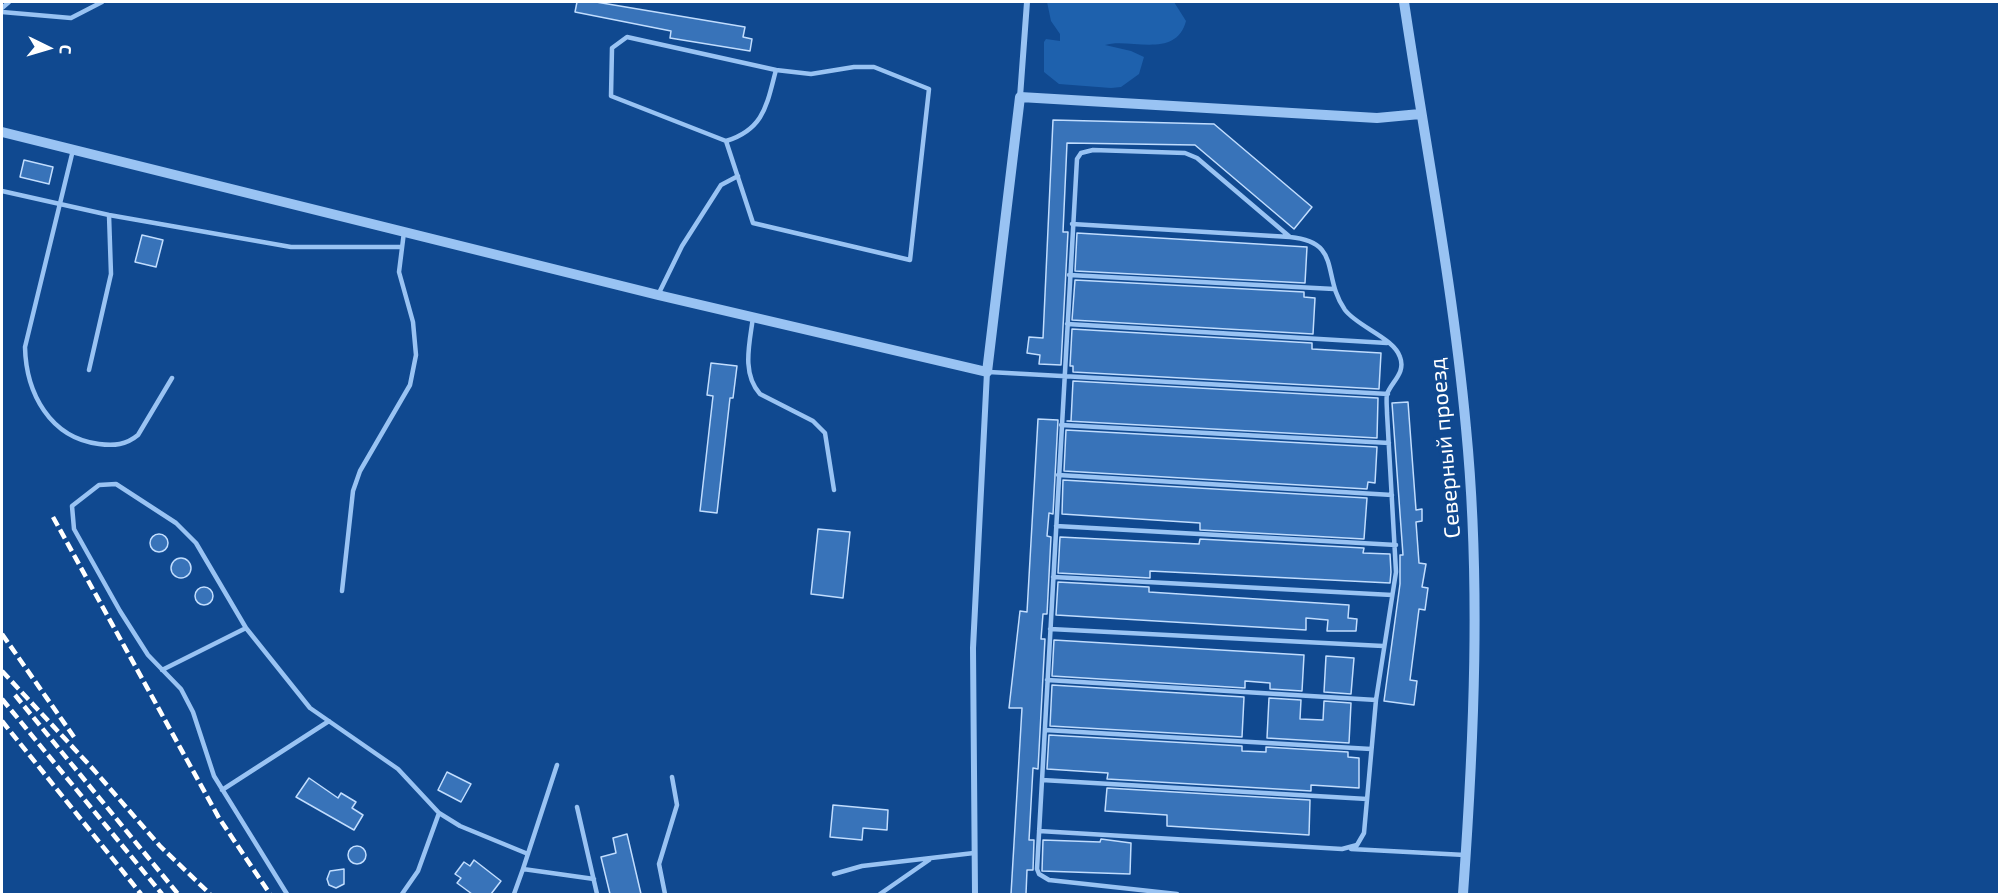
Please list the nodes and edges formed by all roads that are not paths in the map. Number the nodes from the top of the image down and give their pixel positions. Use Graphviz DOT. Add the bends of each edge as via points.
graph roads {
  1 [pos="9,2"];
  2 [pos="102,2"];
  3 [pos="1027,2"];
  4 [pos="1404,2"];
  5 [pos="2,8"];
  6 [pos="2,12"];
  7 [pos="777,70"];
  8 [pos="1020,97"];
  9 [pos="1420,114"];
  10 [pos="2,132"];
  11 [pos="726,141"];
  12 [pos="73,150"];
  13 [pos="738,176"];
  14 [pos="2,191"];
  15 [pos="60,204"];
  16 [pos="109,215"];
  17 [pos="1072,224"];
  18 [pos="405,232"];
  19 [pos="1290,237"];
  20 [pos="402,248"];
  21 [pos="1069,275"];
  22 [pos="1334,289"];
  23 [pos="658,295"];
  24 [pos="753,317"];
  25 [pos="1066,324"];
  26 [pos="1387,343"];
  27 [pos="89,370"];
  28 [pos="987,372"];
  29 [pos="1064,376"];
  30 [pos="172,378"];
  31 [pos="1388,394"];
  32 [pos="1061,425"];
  33 [pos="1389,443"];
  34 [pos="1058,475"];
  35 [pos="834,490"];
  36 [pos="1392,495"];
  37 [pos="1056,526"];
  38 [pos="1396,545"];
  39 [pos="1053,577"];
  40 [pos="342,591"];
  41 [pos="1392,596"];
  42 [pos="246,628"];
  43 [pos="1050,629"];
  44 [pos="1383,646"];
  45 [pos="162,670"];
  46 [pos="1047,680"];
  47 [pos="1376,700"];
  48 [pos="329,721"];
  49 [pos="1044,730"];
  50 [pos="1371,749"];
  51 [pos="558,765"];
  52 [pos="672,777"];
  53 [pos="1042,780"];
  54 [pos="222,790"];
  55 [pos="1367,800"];
  56 [pos="577,807"];
  57 [pos="439,813"];
  58 [pos="1039,831"];
  59 [pos="1342,849"];
  60 [pos="974,853"];
  61 [pos="528,854"];
  62 [pos="1466,855"];
  63 [pos="937,857"];
  64 [pos="524,869"];
  65 [pos="834,874"];
  66 [pos="594,879"];
  67 [pos="286,894"];
  68 [pos="402,894"];
  69 [pos="514,894"];
  70 [pos="597,894"];
  71 [pos="665,894"];
  72 [pos="880,894"];
  73 [pos="975,894"];
  74 [pos="1177,894"];
  75 [pos="1463,894"];
  1 -- 5 [label="lane"];
  2 -- 6 [label="lane" via="71,18"];
  3 -- 8 [label="street"];
  4 -- 9 [label="street, Северный проезд"];
  7 -- 11 [label="lane" via="769,104 760,120"];
  7 -- 11 [label="lane" via="627,37 612,48 611,96"];
  7 -- 13 [label="lane" via="811,74 874,67 929,90 910,260 753,223"];
  8 -- 9 [label="street" via="1377,118"];
  8 -- 28 [label="street"];
  9 -- 62 [label="street, Северный проезд" via="1460,375 1470,475 1473,686"];
  10 -- 12 [label="street"];
  11 -- 13 [label="lane"];
  12 -- 15 [label="lane"];
  12 -- 18 [label="street"];
  13 -- 23 [label="lane" via="721,184 682,246"];
  14 -- 15 [label="lane"];
  15 -- 16 [label="lane"];
  15 -- 30 [label="lane" via="25,347 27,373 46,414 75,439 110,446 121,444 132,440 145,427"];
  16 -- 20 [label="lane" via="291,247"];
  16 -- 27 [label="lane" via="111,274"];
  17 -- 19 [label="lane"];
  17 -- 19 [label="lane" via="1077,159 1082,153 1185,153 1197,158"];
  17 -- 21 [label="lane"];
  18 -- 20 [label="lane"];
  18 -- 23 [label="street"];
  19 -- 22 [label="lane" via="1318,245 1328,262"];
  20 -- 40 [label="lane" via="399,272 416,335 414,371 352,491"];
  21 -- 22 [label="lane"];
  21 -- 25 [label="lane"];
  22 -- 26 [label="lane" via="1352,318"];
  23 -- 24 [label="street"];
  24 -- 28 [label="street"];
  24 -- 35 [label="lane" via="748,367 753,387 825,433"];
  25 -- 26 [label="lane"];
  25 -- 29 [label="lane"];
  26 -- 31 [label="lane" via="1397,351 1401,366"];
  28 -- 29 [label="lane"];
  28 -- 60 [label="street" via="973,648"];
  29 -- 31 [label="lane"];
  29 -- 32 [label="lane"];
  31 -- 33 [label="lane"];
  32 -- 33 [label="lane"];
  32 -- 34 [label="lane"];
  33 -- 36 [label="lane"];
  34 -- 36 [label="lane"];
  34 -- 37 [label="lane"];
  36 -- 38 [label="lane"];
  37 -- 38 [label="lane"];
  37 -- 39 [label="lane"];
  38 -- 41 [label="lane"];
  39 -- 41 [label="lane"];
  39 -- 43 [label="lane"];
  41 -- 44 [label="lane"];
  42 -- 45 [label="lane"];
  42 -- 45 [label="lane" via="196,543 176,523 116,484 99,486 72,506 75,529 120,611"];
  42 -- 48 [label="lane" via="310,708"];
  43 -- 44 [label="lane"];
  43 -- 46 [label="lane"];
  44 -- 47 [label="lane"];
  45 -- 54 [label="lane" via="181,689 193,712"];
  46 -- 47 [label="lane"];
  46 -- 49 [label="lane"];
  47 -- 50 [label="lane"];
  48 -- 54 [label="lane"];
  48 -- 57 [label="lane" via="398,769"];
  49 -- 50 [label="lane"];
  49 -- 53 [label="lane"];
  50 -- 55 [label="lane"];
  51 -- 61 [label="lane"];
  52 -- 71 [label="lane" via="677,805 659,864"];
  53 -- 55 [label="lane"];
  53 -- 58 [label="lane"];
  54 -- 67 [label="lane"];
  55 -- 59 [label="lane" via="1361,841"];
  56 -- 66 [label="lane"];
  57 -- 61 [label="lane" via="460,826"];
  57 -- 68 [label="lane" via="418,872"];
  58 -- 59 [label="lane"];
  58 -- 74 [label="lane" via="1037,869 1043,878"];
  59 -- 62 [label="lane"];
  60 -- 63 [label="lane"];
  60 -- 73 [label="street"];
  61 -- 64 [label="lane"];
  62 -- 75 [label="street, Северный проезд"];
  63 -- 65 [label="lane" via="862,866"];
  63 -- 72 [label="lane"];
  64 -- 66 [label="lane"];
  64 -- 69 [label="lane"];
  66 -- 70 [label="lane"];
}
